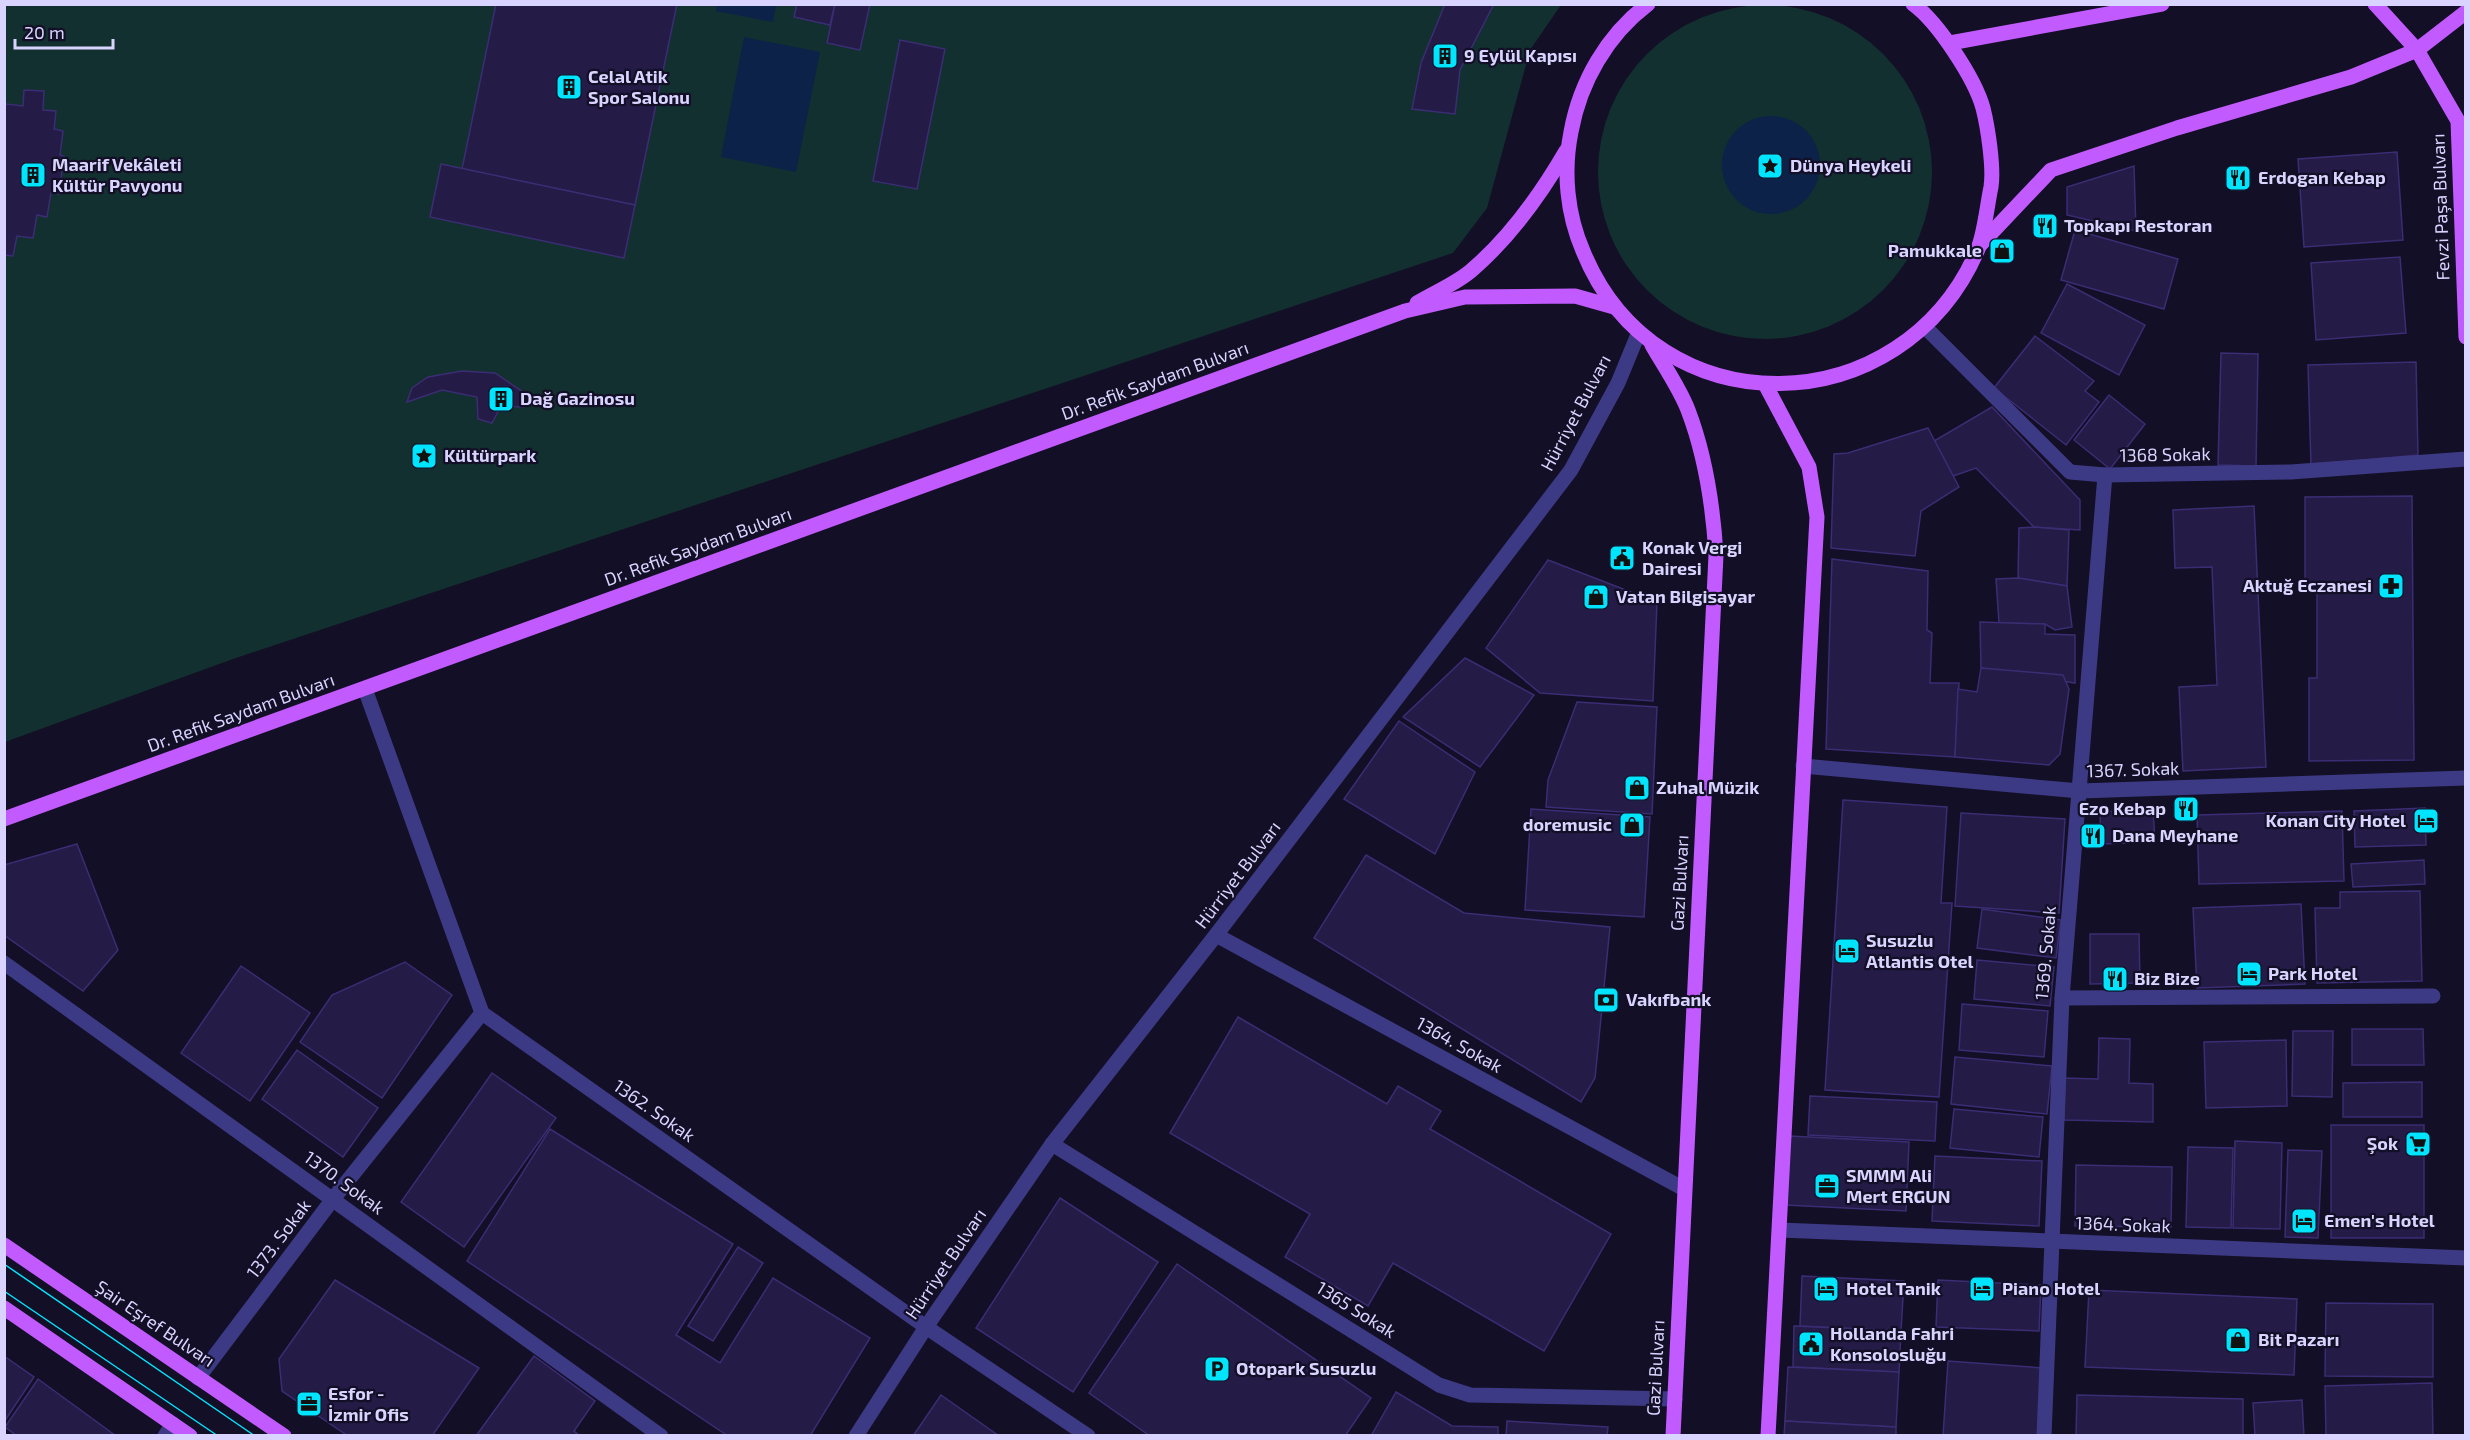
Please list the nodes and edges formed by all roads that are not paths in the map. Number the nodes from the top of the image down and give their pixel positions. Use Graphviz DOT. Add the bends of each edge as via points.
graph roads {
  1 [pos="1648,4"];
  2 [pos="1913,4"];
  3 [pos="2162,4"];
  4 [pos="2375,4"];
  5 [pos="2466,12"];
  6 [pos="1950,43"];
  7 [pos="2417,50"];
  8 [pos="2462,117"];
  9 [pos="1567,149"];
  10 [pos="1979,247"];
  11 [pos="1614,307"];
  12 [pos="1405,311"];
  13 [pos="1925,327"];
  14 [pos="1639,332"];
  15 [pos="2466,337"];
  16 [pos="1652,345"];
  17 [pos="1765,384"];
  18 [pos="2466,459"];
  19 [pos="2105,476"];
  20 [pos="365,689"];
  21 [pos="1803,766"];
  22 [pos="2466,778"];
  23 [pos="2080,791"];
  24 [pos="4,819"];
  25 [pos="1216,935"];
  26 [pos="4,963"];
  27 [pos="2433,996"];
  28 [pos="2062,998"];
  29 [pos="482,1013"];
  30 [pos="1052,1143"];
  31 [pos="1684,1189"];
  32 [pos="333,1199"];
  33 [pos="1780,1230"];
  34 [pos="2052,1242"];
  35 [pos="4,1245"];
  36 [pos="2466,1258"];
  37 [pos="4,1308"];
  38 [pos="926,1327"];
  39 [pos="198,1378"];
  40 [pos="1675,1399"];
  41 [pos="169,1430"];
  42 [pos="190,1436"];
  43 [pos="284,1436"];
  44 [pos="661,1436"];
  45 [pos="856,1436"];
  46 [pos="1088,1436"];
  47 [pos="1673,1436"];
  48 [pos="1768,1436"];
  49 [pos="2044,1436"];
  1 -- 9 [label="main road" via="1629,18 1593,67 1575,107"];
  2 -- 6 [label="main road"];
  3 -- 6 [label="main road"];
  4 -- 7 [label="main road, Fevzi Paşa Bulvarı"];
  5 -- 7 [label="main road"];
  6 -- 10 [label="main road" via="1983,107 1992,177"];
  7 -- 8 [label="main road, Fevzi Paşa Bulvarı"];
  7 -- 10 [label="main road" via="2351,77 2051,170"];
  8 -- 15 [label="main road, Fevzi Paşa Bulvarı"];
  9 -- 11 [label="main road" via="1567,191 1575,233 1591,272"];
  9 -- 12 [label="main road" via="1510,232 1472,270"];
  10 -- 13 [label="main road" via="1956,290"];
  11 -- 12 [label="main road" via="1575,296 1465,297"];
  11 -- 14 [label="main road"];
  12 -- 20 [label="main road, Dr. Refik Saydam Bulvarı"];
  13 -- 17 [label="main road" via="1878,361 1823,381"];
  13 -- 19 [label="street, 1368 Sokak" via="2070,472"];
  14 -- 16 [label="main road"];
  14 -- 25 [label="street, Hürriyet Bulvarı" via="1618,383 1571,470"];
  16 -- 17 [label="main road" via="1719,376"];
  16 -- 31 [label="main road, Gazi Bulvarı" via="1687,408 1702,456 1713,505 1716,555"];
  17 -- 21 [label="main road" via="1809,467 1816,518"];
  18 -- 19 [label="street, 1368 Sokak" via="2291,472"];
  19 -- 23 [label="street, 1369. Sokak"];
  20 -- 24 [label="main road, Dr. Refik Saydam Bulvarı"];
  20 -- 29 [label="street"];
  21 -- 23 [label="street, 1367. Sokak"];
  21 -- 33 [label="main road"];
  22 -- 23 [label="street, 1367. Sokak"];
  23 -- 28 [label="street, 1369. Sokak"];
  25 -- 30 [label="street, Hürriyet Bulvarı"];
  25 -- 31 [label="street, 1364. Sokak"];
  26 -- 32 [label="street, 1370. Sokak"];
  27 -- 28 [label="street"];
  28 -- 34 [label="street, 1369. Sokak"];
  29 -- 32 [label="street, 1373. Sokak"];
  29 -- 38 [label="street, 1362. Sokak"];
  30 -- 38 [label="street, Hürriyet Bulvarı"];
  30 -- 40 [label="street, 1365 Sokak" via="1439,1385 1470,1395"];
  31 -- 40 [label="main road, Gazi Bulvarı"];
  32 -- 39 [label="street, 1373. Sokak"];
  32 -- 44 [label="street, 1370. Sokak"];
  33 -- 34 [label="street, 1364. Sokak"];
  33 -- 48 [label="main road"];
  34 -- 36 [label="street, 1364. Sokak"];
  34 -- 49 [label="street, 1369. Sokak"];
  35 -- 39 [label="main road, Şair Eşref Bulvarı"];
  37 -- 41 [label="main road"];
  38 -- 45 [label="street, Hürriyet Bulvarı"];
  38 -- 46 [label="street, 1362. Sokak"];
  39 -- 43 [label="main road, Şair Eşref Bulvarı"];
  40 -- 47 [label="main road, Gazi Bulvarı"];
  41 -- 42 [label="main road"];
}
